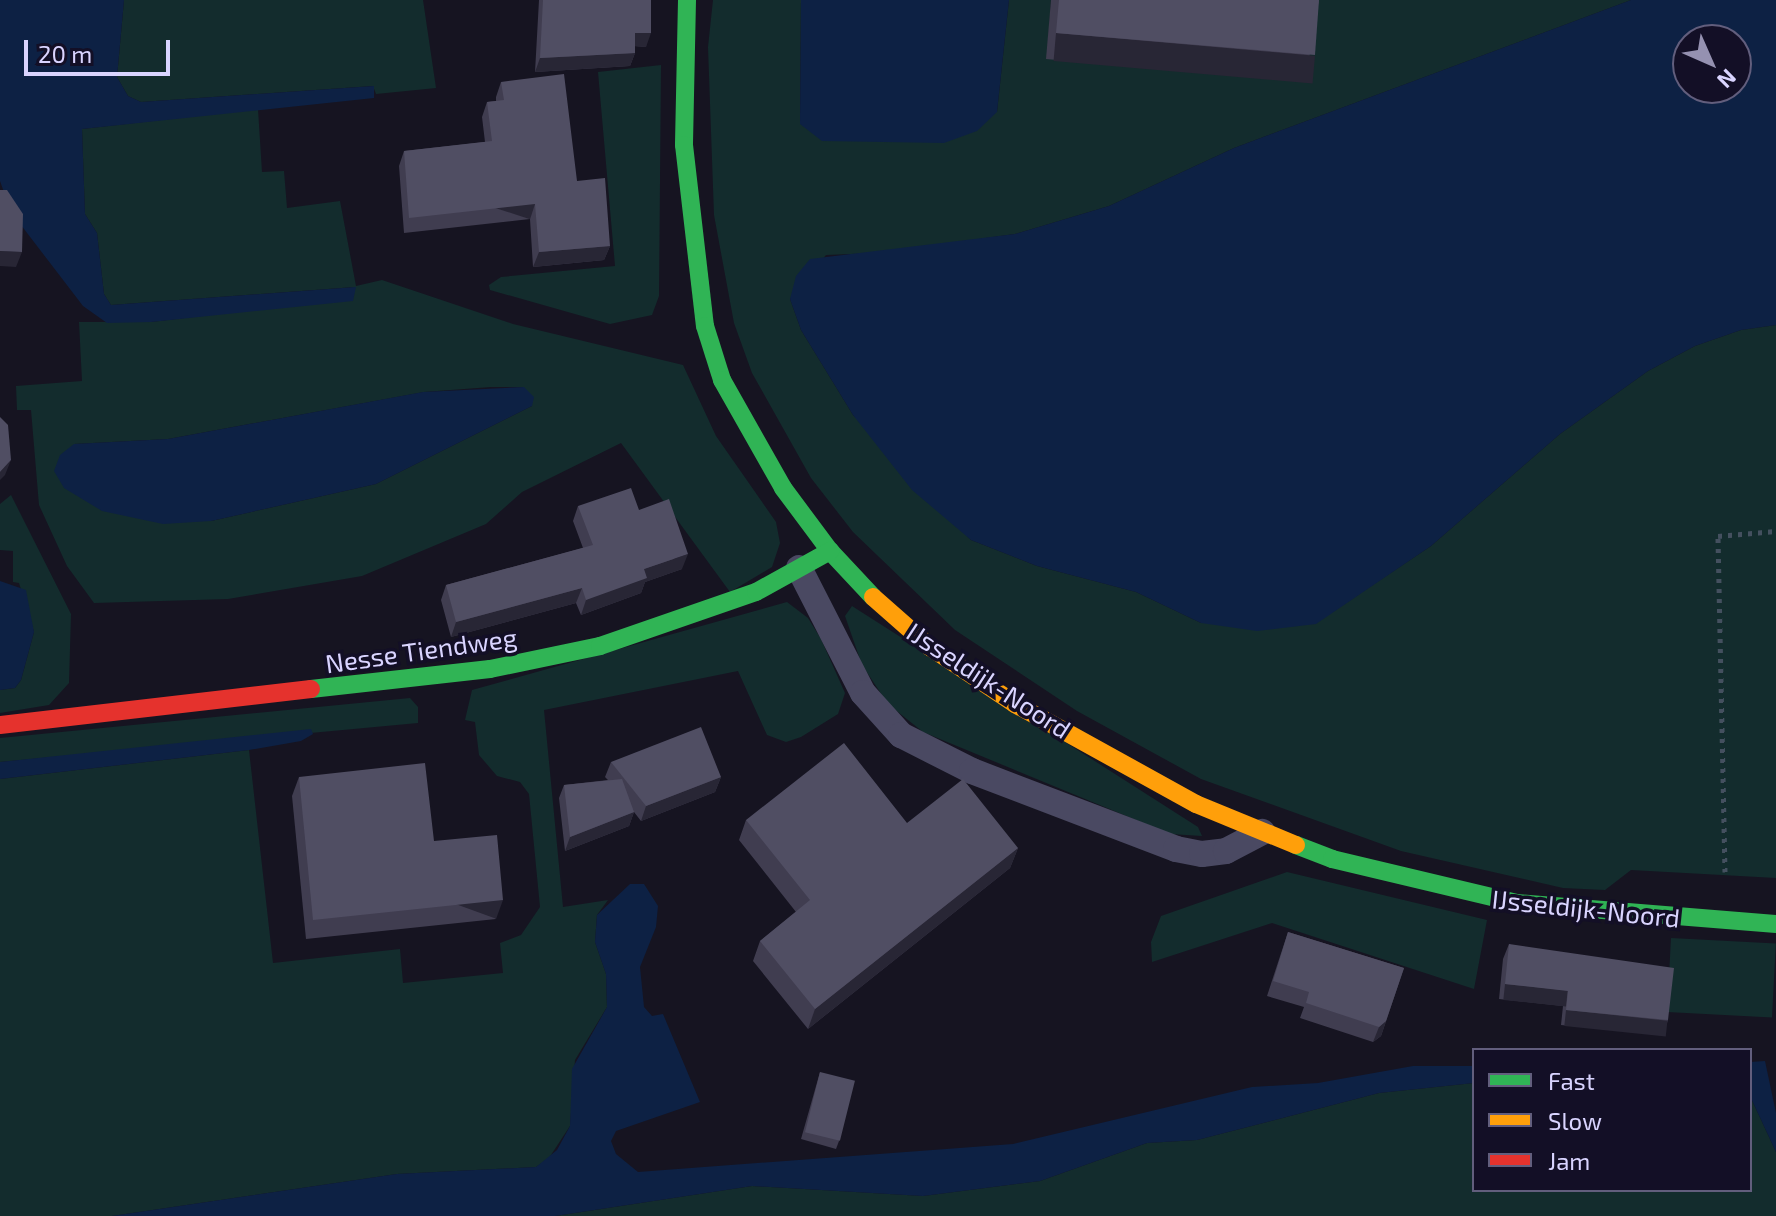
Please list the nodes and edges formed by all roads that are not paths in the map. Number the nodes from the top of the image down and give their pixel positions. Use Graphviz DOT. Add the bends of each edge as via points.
graph roads {
  1 [pos="687,0"];
  2 [pos="830,551"];
  3 [pos="799,568"];
  4 [pos="0,725"];
  5 [pos="1262,832"];
  6 [pos="1776,924"];
  1 -- 2 [label="street, IJsseldijk-Noord" via="684,145 705,326 722,380 752,442"];
  2 -- 3 [label="street, Nesse Tiendweg"];
  2 -- 5 [label="street, IJsseldijk-Noord" via="930,647 1015,704 1196,804"];
  3 -- 4 [label="street, Nesse Tiendweg" via="756,592 600,646 490,669"];
  3 -- 5 [label="lane" via="863,693 901,735 972,771 1176,849 1226,851"];
  5 -- 6 [label="street, IJsseldijk-Noord" via="1394,877 1516,903"];
}
